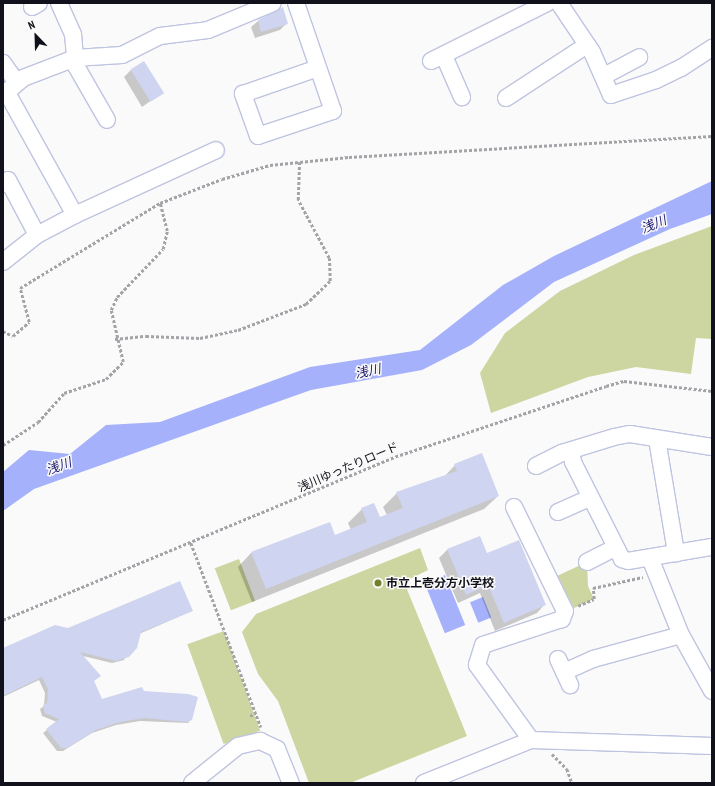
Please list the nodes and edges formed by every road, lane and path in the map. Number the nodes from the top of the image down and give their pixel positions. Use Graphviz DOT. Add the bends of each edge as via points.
graph roads {
  1 [pos="59,3"];
  2 [pos="273,3"];
  3 [pos="296,3"];
  4 [pos="547,3"];
  5 [pos="559,3"];
  6 [pos="587,45"];
  7 [pos="712,48"];
  8 [pos="639,57"];
  9 [pos="75,58"];
  10 [pos="3,63"];
  11 [pos="318,68"];
  12 [pos="604,76"];
  13 [pos="9,90"];
  14 [pos="462,97"];
  15 [pos="506,98"];
  16 [pos="107,120"];
  17 [pos="712,136"];
  18 [pos="216,150"];
  19 [pos="299,162"];
  20 [pos="3,184"];
  21 [pos="160,203"];
  22 [pos="74,215"];
  23 [pos="38,235"];
  24 [pos="3,262"];
  25 [pos="3,331"];
  26 [pos="116,339"];
  27 [pos="712,391"];
  28 [pos="657,439"];
  29 [pos="3,445"];
  30 [pos="712,446"];
  31 [pos="571,451"];
  32 [pos="536,466"];
  33 [pos="590,498"];
  34 [pos="514,507"];
  35 [pos="558,512"];
  36 [pos="191,543"];
  37 [pos="712,547"];
  38 [pos="615,548"];
  39 [pos="676,554"];
  40 [pos="650,558"];
  41 [pos="587,562"];
  42 [pos="656,575"];
  43 [pos="565,611"];
  44 [pos="3,620"];
  45 [pos="681,636"];
  46 [pos="564,672"];
  47 [pos="712,691"];
  48 [pos="255,713"];
  49 [pos="250,716"];
  50 [pos="531,740"];
  51 [pos="260,741"];
  52 [pos="712,746"];
  53 [pos="550,750"];
  54 [pos="192,783"];
  55 [pos="291,783"];
  56 [pos="424,783"];
  57 [pos="572,783"];
  1 -- 9 [label="street" via="74,34"];
  2 -- 9 [label="street" via="208,30 160,36 122,55"];
  3 -- 11 [label="street"];
  4 -- 14 [label="street" via="437,58"];
  5 -- 6 [label="street"];
  6 -- 12 [label="street"];
  6 -- 15 [label="street"];
  7 -- 12 [label="street" via="656,80 611,95"];
  8 -- 12 [label="street"];
  9 -- 13 [label="street"];
  9 -- 16 [label="street" via="76,66"];
  10 -- 13 [label="street"];
  11 -- 11 [label="street" via="243,94 258,136 333,111"];
  13 -- 22 [label="street"];
  17 -- 19 [label="path"];
  18 -- 22 [label="street"];
  19 -- 21 [label="path" via="270,165 222,179"];
  19 -- 26 [label="path" via="298,200 329,258 330,280 306,304 238,330 200,338 146,336"];
  20 -- 23 [label="street" via="8,180"];
  21 -- 25 [label="path" via="20,288 29,322 13,336"];
  21 -- 26 [label="path" via="167,231 163,249 117,297 111,310"];
  22 -- 23 [label="street"];
  23 -- 24 [label="street"];
  26 -- 29 [label="path" via="123,362 106,379 64,393 38,422"];
  27 -- 36 [label="path, 浅川ゆったりロード" via="624,381 606,386 400,454"];
  28 -- 30 [label="street"];
  28 -- 31 [label="street" via="630,434 614,436"];
  28 -- 39 [label="street"];
  31 -- 32 [label="street"];
  31 -- 33 [label="street" via="573,462"];
  33 -- 35 [label="street"];
  33 -- 38 [label="street"];
  34 -- 43 [label="street"];
  36 -- 44 [label="path, 浅川ゆったりロード"];
  36 -- 48 [label="path"];
  37 -- 39 [label="street"];
  38 -- 40 [label="street" via="622,559"];
  38 -- 41 [label="street"];
  39 -- 40 [label="street"];
  40 -- 42 [label="street"];
  42 -- 43 [label="path" via="592,588 594,599"];
  42 -- 45 [label="street"];
  43 -- 50 [label="street" via="562,619 483,645 477,660 477,665"];
  45 -- 46 [label="street" via="593,658"];
  45 -- 47 [label="street"];
  48 -- 49 [label="path"];
  48 -- 51 [label="path" via="262,730"];
  50 -- 52 [label="street"];
  50 -- 56 [label="street"];
  51 -- 54 [label="street" via="238,746"];
  51 -- 55 [label="street" via="277,749"];
  53 -- 57 [label="path" via="566,769"];
}
